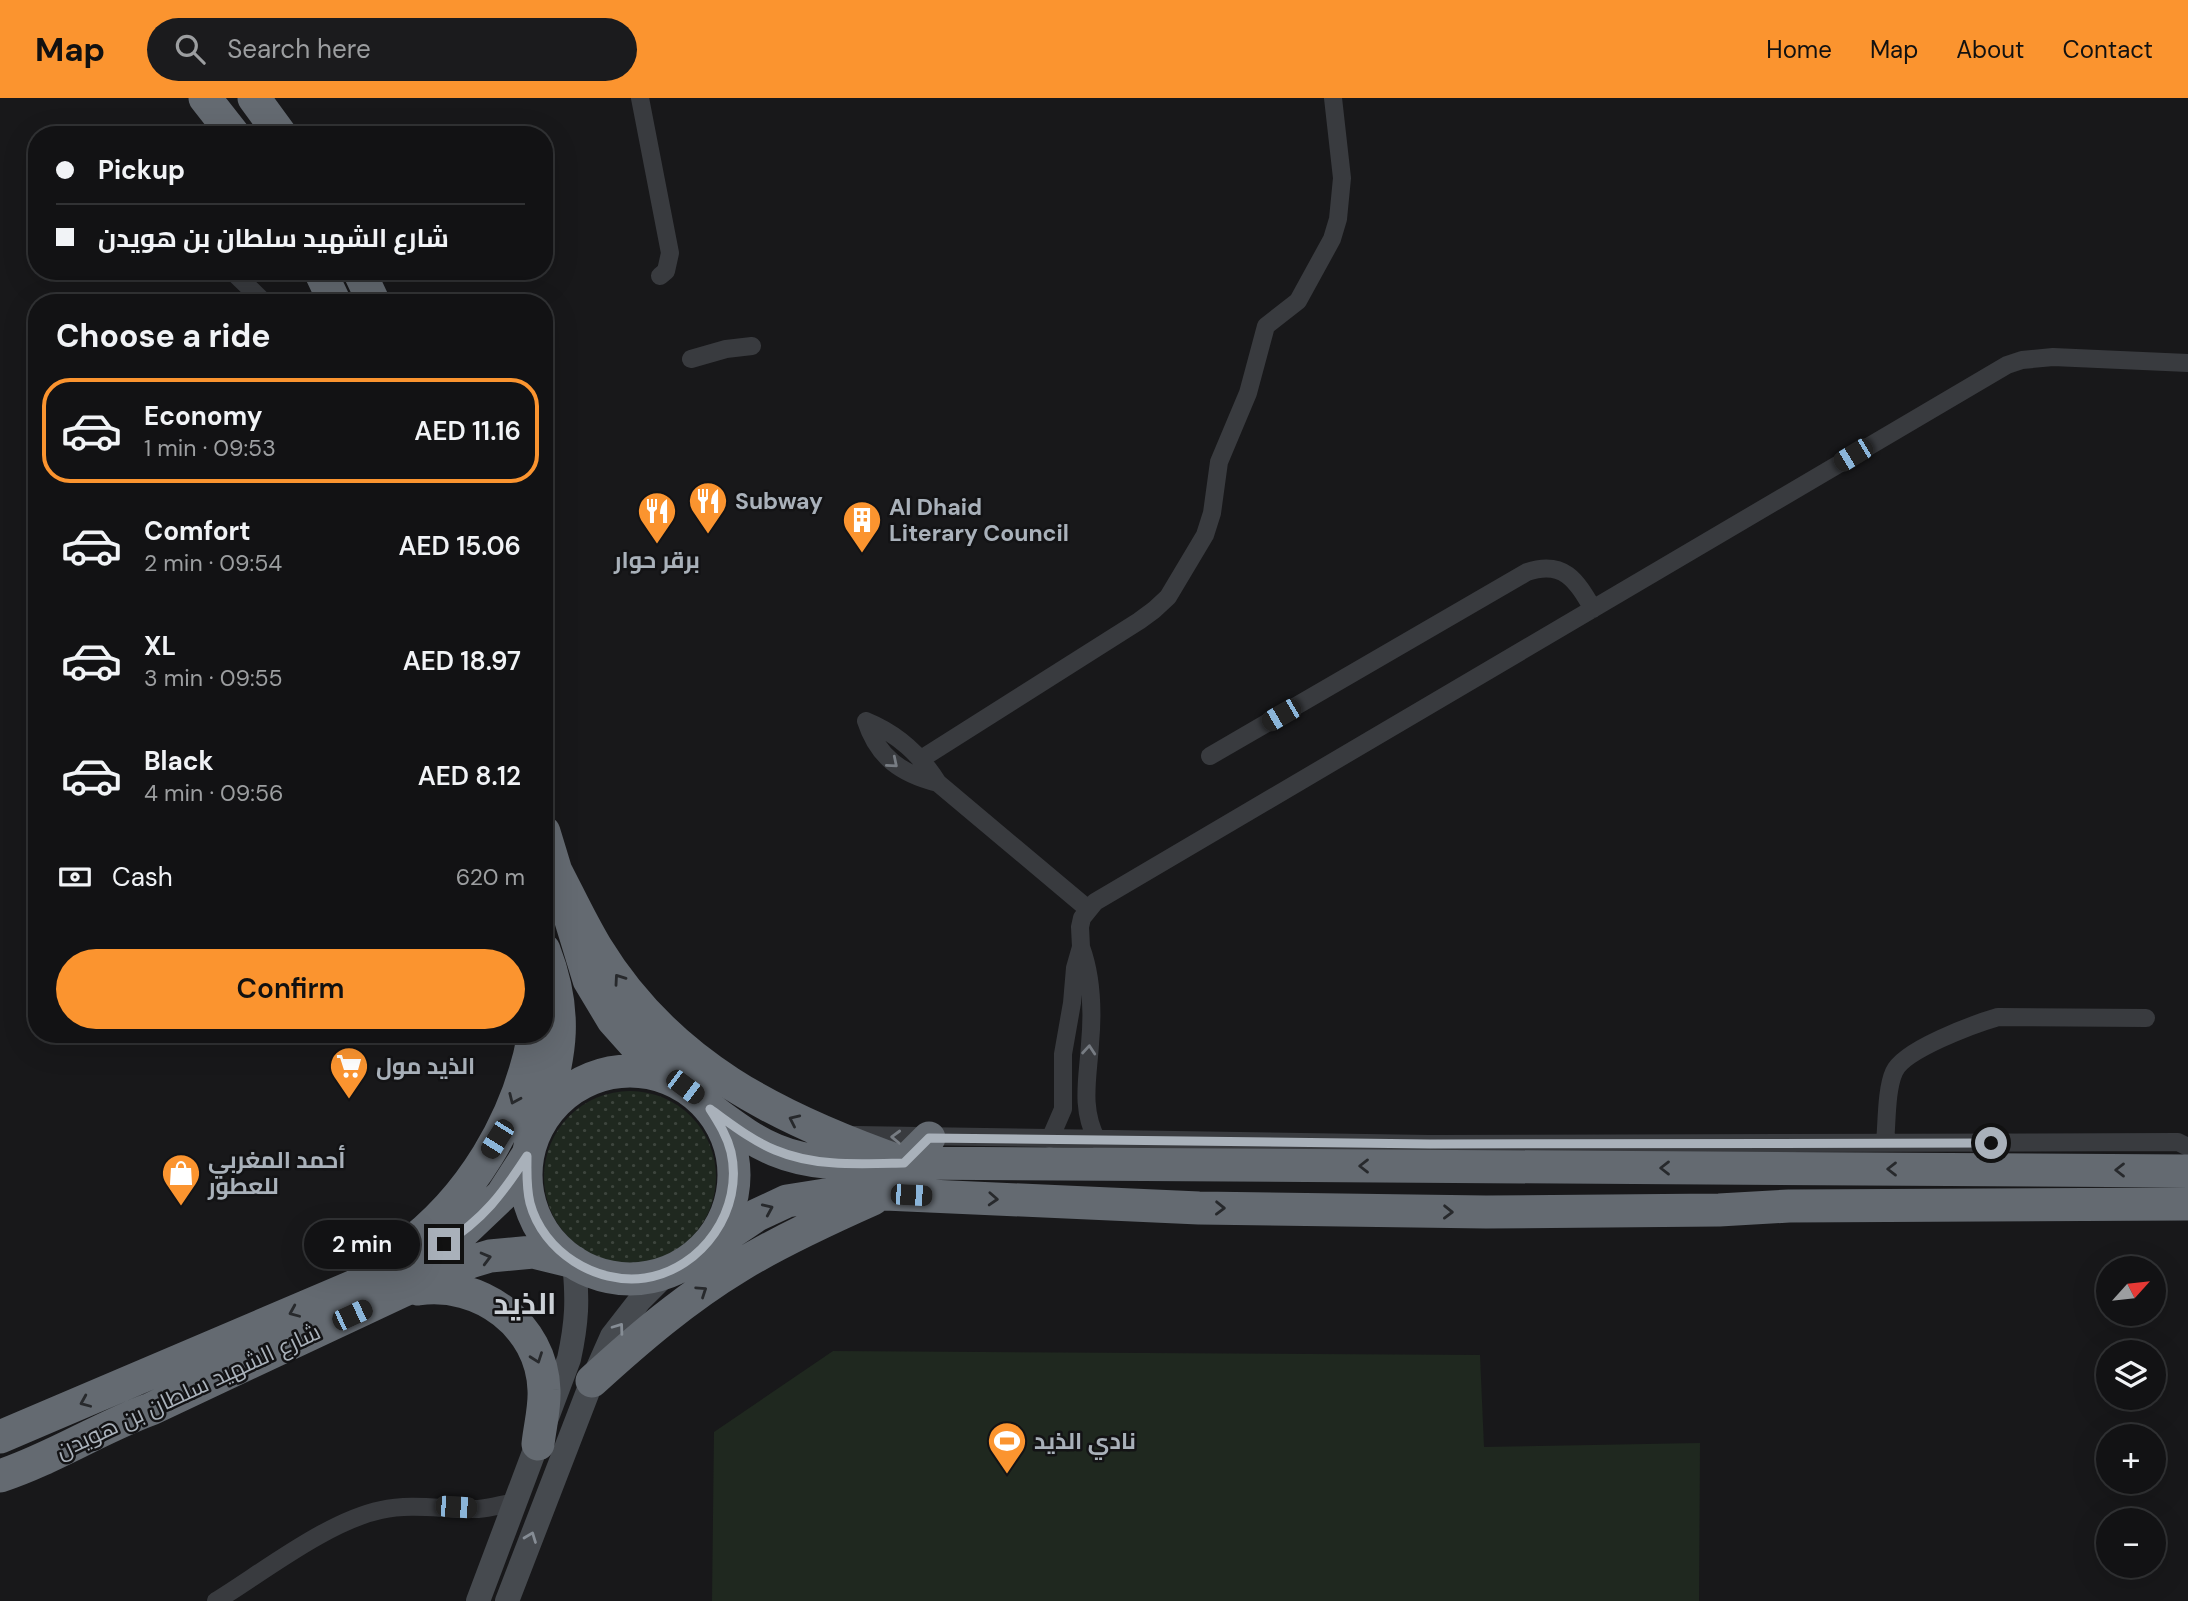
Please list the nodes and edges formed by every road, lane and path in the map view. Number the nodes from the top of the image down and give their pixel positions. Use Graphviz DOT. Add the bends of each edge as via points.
graph roads {
  1 [pos="205,98"];
  2 [pos="254,98"];
  3 [pos="640,98"];
  4 [pos="1334,98"];
  5 [pos="227,126"];
  6 [pos="274,126"];
  7 [pos="660,276"];
  8 [pos="241,280"];
  9 [pos="256,294"];
  10 [pos="752,346"];
  11 [pos="691,359"];
  12 [pos="2188,363"];
  13 [pos="1593,609"];
  14 [pos="1210,756"];
  15 [pos="921,759"];
  16 [pos="939,783"];
  17 [pos="553,861"];
  18 [pos="556,871"];
  19 [pos="1088,909"];
  20 [pos="1081,947"];
  21 [pos="553,976"];
  22 [pos="2146,1017"];
  23 [pos="532,1043"];
  24 [pos="671,1079"];
  25 [pos="1085,1091"];
  26 [pos="1064,1092"];
  27 [pos="710,1109"];
  28 [pos="541,1121"];
  29 [pos="827,1135"];
  30 [pos="929,1138"];
  31 [pos="1050,1139"];
  32 [pos="1097,1140"];
  33 [pos="1885,1143"];
  34 [pos="2188,1147"];
  35 [pos="527,1156"];
  36 [pos="904,1163"];
  37 [pos="2188,1171"];
  38 [pos="885,1194"];
  39 [pos="2188,1204"];
  40 [pos="574,1262"];
  41 [pos="679,1266"];
  42 [pos="345,1290"];
  43 [pos="402,1291"];
  44 [pos="592,1381"];
  45 [pos="0,1437"];
  46 [pos="538,1444"];
  47 [pos="0,1476"];
  48 [pos="516,1502"];
  49 [pos="216,1601"];
  50 [pos="478,1601"];
  51 [pos="507,1601"];
  1 -- 5 [label="highway"];
  2 -- 6 [label="highway"];
  3 -- 7 [label="street" via="670,253 666,271"];
  4 -- 15 [label="street" via="1342,178 1335,229 1298,301 1266,326 1248,393 1219,462 1209,524 1173,589 1139,621"];
  8 -- 9 [label="street"];
  10 -- 11 [label="street"];
  12 -- 13 [label="street" via="2053,357 2007,365"];
  13 -- 14 [label="street" via="1580,586 1562,571 1538,568 1527,572"];
  13 -- 19 [label="street"];
  15 -- 16 [label="street"];
  15 -- 16 [label="street, one-way" via="890,732 866,720 876,745 893,764 915,777"];
  16 -- 19 [label="street"];
  17 -- 18 [label="highway"];
  18 -- 24 [label="highway" via="589,980 613,1020"];
  29 -- 18 [label="highway, one-way" via="786,1117 700,1064 664,1031 596,947"];
  19 -- 20 [label="street" via="1080,928"];
  25 -- 20 [label="street, one-way" via="1091,1002"];
  20 -- 26 [label="street" via="1065,1034"];
  21 -- 28 [label="highway" via="561,1017 559,1050"];
  22 -- 33 [label="street" via="1998,1017 1910,1055 1898,1063 1892,1076"];
  23 -- 42 [label="highway, one-way" via="520,1087 497,1139 471,1181 425,1233"];
  24 -- 27 [label="highway"];
  24 -- 28 [label="highway" via="620,1071 593,1078 572,1088"];
  25 -- 26 [label="street"];
  25 -- 32 [label="street" via="1088,1119"];
  26 -- 31 [label="street"];
  27 -- 36 [label="highway" via="748,1136 802,1159 850,1165"];
  27 -- 41 [label="highway" via="731,1153 730,1201 708,1243"];
  28 -- 35 [label="highway"];
  30 -- 29 [label="street, one-way"];
  29 -- 36 [label="highway"];
  30 -- 31 [label="street"];
  30 -- 36 [label="highway"];
  31 -- 32 [label="street"];
  32 -- 33 [label="street"];
  33 -- 34 [label="street" via="2178,1142"];
  35 -- 40 [label="highway" via="530,1204 540,1227"];
  35 -- 42 [label="highway, شارع الشهيد سلطان بن هويدن" via="502,1195 461,1234 427,1255"];
  37 -- 36 [label="highway, one-way"];
  38 -- 39 [label="highway, one-way" via="1199,1208 1486,1212"];
  41 -- 38 [label="highway, one-way" via="757,1214 787,1201"];
  44 -- 38 [label="highway, one-way" via="637,1340 738,1266"];
  40 -- 41 [label="highway" via="620,1278 645,1278"];
  43 -- 40 [label="highway, شارع الشهيد سلطان بن هويدن, one-way" via="490,1256 533,1252"];
  40 -- 46 [label="street" via="576,1325 569,1359"];
  44 -- 41 [label="street, one-way" via="612,1336 640,1300"];
  42 -- 45 [label="highway, شارع الشهيد سلطان بن هويدن, one-way"];
  43 -- 46 [label="highway, one-way" via="455,1289 484,1298 521,1327 535,1352 543,1382"];
  43 -- 47 [label="highway, شارع الشهيد سلطان بن هويدن"];
  51 -- 44 [label="street, one-way"];
  46 -- 48 [label="street"];
  48 -- 49 [label="street" via="479,1509 380,1510 311,1541"];
  48 -- 50 [label="street"];
}
